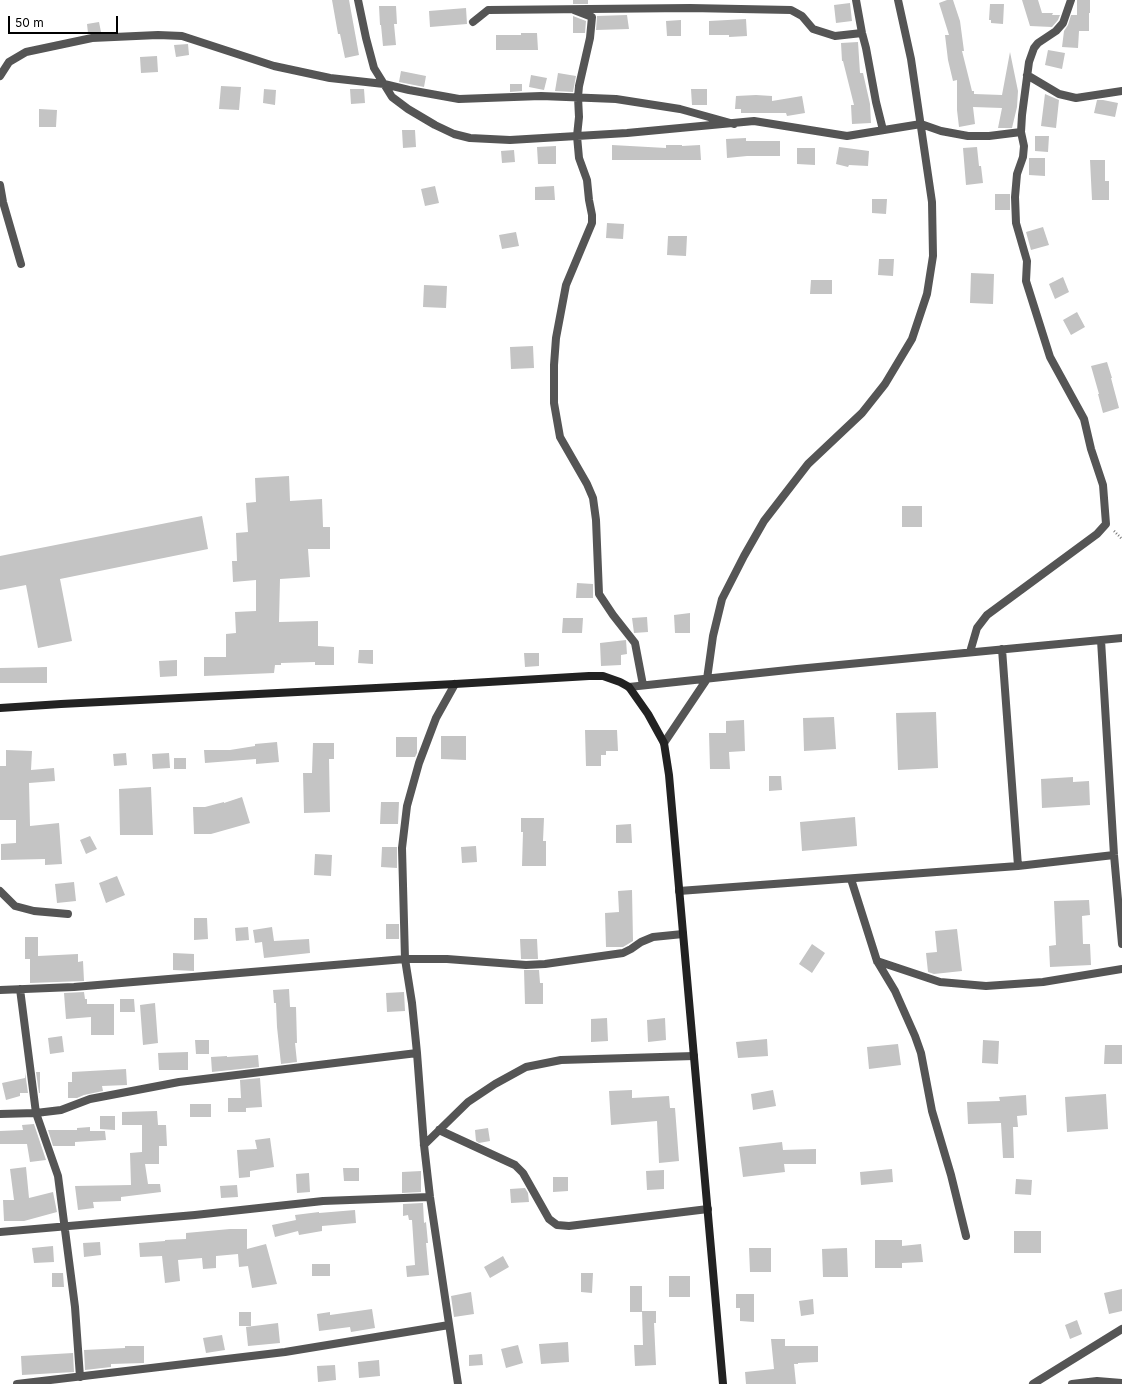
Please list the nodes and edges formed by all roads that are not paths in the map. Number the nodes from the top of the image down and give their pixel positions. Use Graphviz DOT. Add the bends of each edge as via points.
graph roads {
  1 [pos="358,0"];
  2 [pos="856,0"];
  3 [pos="898,0"];
  4 [pos="1071,0"];
  5 [pos="574,10"];
  6 [pos="473,22"];
  7 [pos="862,33"];
  8 [pos="1027,75"];
  9 [pos="0,76"];
  10 [pos="384,84"];
  11 [pos="1122,91"];
  12 [pos="578,97"];
  13 [pos="734,124"];
  14 [pos="921,124"];
  15 [pos="883,130"];
  16 [pos="1021,132"];
  17 [pos="577,136"];
  18 [pos="0,185"];
  19 [pos="21,264"];
  20 [pos="1122,638"];
  21 [pos="1101,640"];
  22 [pos="1002,649"];
  23 [pos="970,652"];
  24 [pos="707,679"];
  25 [pos="455,684"];
  26 [pos="643,685"];
  27 [pos="629,687"];
  28 [pos="0,708"];
  29 [pos="664,743"];
  30 [pos="1114,855"];
  31 [pos="1018,866"];
  32 [pos="851,878"];
  33 [pos="0,891"];
  34 [pos="679,891"];
  35 [pos="68,914"];
  36 [pos="683,934"];
  37 [pos="1122,944"];
  38 [pos="405,960"];
  39 [pos="877,961"];
  40 [pos="1122,969"];
  41 [pos="20,989"];
  42 [pos="0,990"];
  43 [pos="417,1053"];
  44 [pos="694,1056"];
  45 [pos="36,1113"];
  46 [pos="0,1114"];
  47 [pos="439,1130"];
  48 [pos="424,1145"];
  49 [pos="430,1196"];
  50 [pos="708,1209"];
  51 [pos="65,1226"];
  52 [pos="0,1232"];
  53 [pos="966,1236"];
  54 [pos="449,1326"];
  55 [pos="1122,1329"];
  56 [pos="80,1377"];
  57 [pos="1098,1382"];
  58 [pos="1122,1382"];
  59 [pos="17,1384"];
  60 [pos="458,1384"];
  61 [pos="723,1384"];
  62 [pos="1033,1384"];
  63 [pos="1072,1384"];
  1 -- 10 [label="street" via="374,68"];
  2 -- 7 [label="street"];
  3 -- 14 [label="street" via="912,59"];
  4 -- 8 [label="street" via="1063,23 1034,48"];
  5 -- 6 [label="street" via="488,10"];
  5 -- 7 [label="street" via="790,10 802,16 813,29 835,36"];
  5 -- 12 [label="street" via="592,16"];
  7 -- 15 [label="street"];
  8 -- 11 [label="street" via="1059,94 1076,98"];
  8 -- 16 [label="street"];
  9 -- 10 [label="street" via="9,62 26,52 92,38 158,35 182,36 274,66 330,78"];
  10 -- 12 [label="street" via="459,99"];
  10 -- 17 [label="street" via="392,97 408,110 454,134 470,138 510,140"];
  12 -- 13 [label="street" via="616,99 680,109"];
  12 -- 17 [label="street"];
  13 -- 15 [label="street" via="754,121 847,136"];
  13 -- 17 [label="street"];
  14 -- 15 [label="street"];
  14 -- 16 [label="street" via="968,136"];
  14 -- 24 [label="street" via="932,202 933,256 927,294 912,339 885,384 862,413 808,464 764,521 722,599 713,636"];
  16 -- 23 [label="street" via="1023,157 1017,174 1015,197 1016,223 1027,261 1026,281 1050,357 1084,419 1103,485 1106,524 1097,534 987,615 978,628"];
  17 -- 26 [label="street" via="579,158 587,180 592,223 566,285 556,338 554,403 560,437 593,498 599,594 635,643"];
  18 -- 19 [label="street"];
  20 -- 21 [label="street"];
  21 -- 22 [label="street"];
  21 -- 30 [label="street"];
  22 -- 23 [label="street"];
  22 -- 31 [label="street"];
  23 -- 24 [label="street"];
  24 -- 26 [label="street"];
  24 -- 29 [label="street"];
  25 -- 27 [label="main road" via="604,676"];
  25 -- 28 [label="main road"];
  25 -- 38 [label="street" via="436,718 406,806 402,848"];
  26 -- 27 [label="street"];
  27 -- 29 [label="main road"];
  29 -- 34 [label="main road"];
  30 -- 31 [label="street"];
  30 -- 37 [label="street"];
  31 -- 32 [label="street"];
  32 -- 34 [label="street"];
  32 -- 39 [label="street"];
  33 -- 35 [label="street" via="15,906 34,912"];
  34 -- 36 [label="main road"];
  36 -- 38 [label="street" via="653,937 623,952 545,964 447,959"];
  36 -- 44 [label="main road"];
  38 -- 41 [label="street"];
  38 -- 43 [label="street"];
  39 -- 40 [label="street" via="940,982 986,986 1043,982"];
  39 -- 53 [label="street" via="895,991 921,1053 932,1112"];
  41 -- 42 [label="street"];
  41 -- 45 [label="street"];
  43 -- 45 [label="street" via="179,1082 90,1099 61,1110"];
  43 -- 48 [label="street"];
  44 -- 47 [label="street" via="561,1060 526,1067 468,1102"];
  44 -- 50 [label="main road"];
  45 -- 46 [label="street"];
  45 -- 51 [label="street" via="58,1176"];
  47 -- 48 [label="street"];
  47 -- 50 [label="street" via="515,1165 523,1173 549,1219 557,1225 569,1226"];
  48 -- 49 [label="street"];
  49 -- 51 [label="street" via="323,1201"];
  49 -- 54 [label="street"];
  50 -- 61 [label="main road"];
  51 -- 52 [label="street"];
  51 -- 56 [label="street"];
  54 -- 56 [label="street" via="285,1352"];
  54 -- 60 [label="street"];
  55 -- 62 [label="street"];
  56 -- 59 [label="street"];
  57 -- 58 [label="street"];
  57 -- 63 [label="street"];
}
